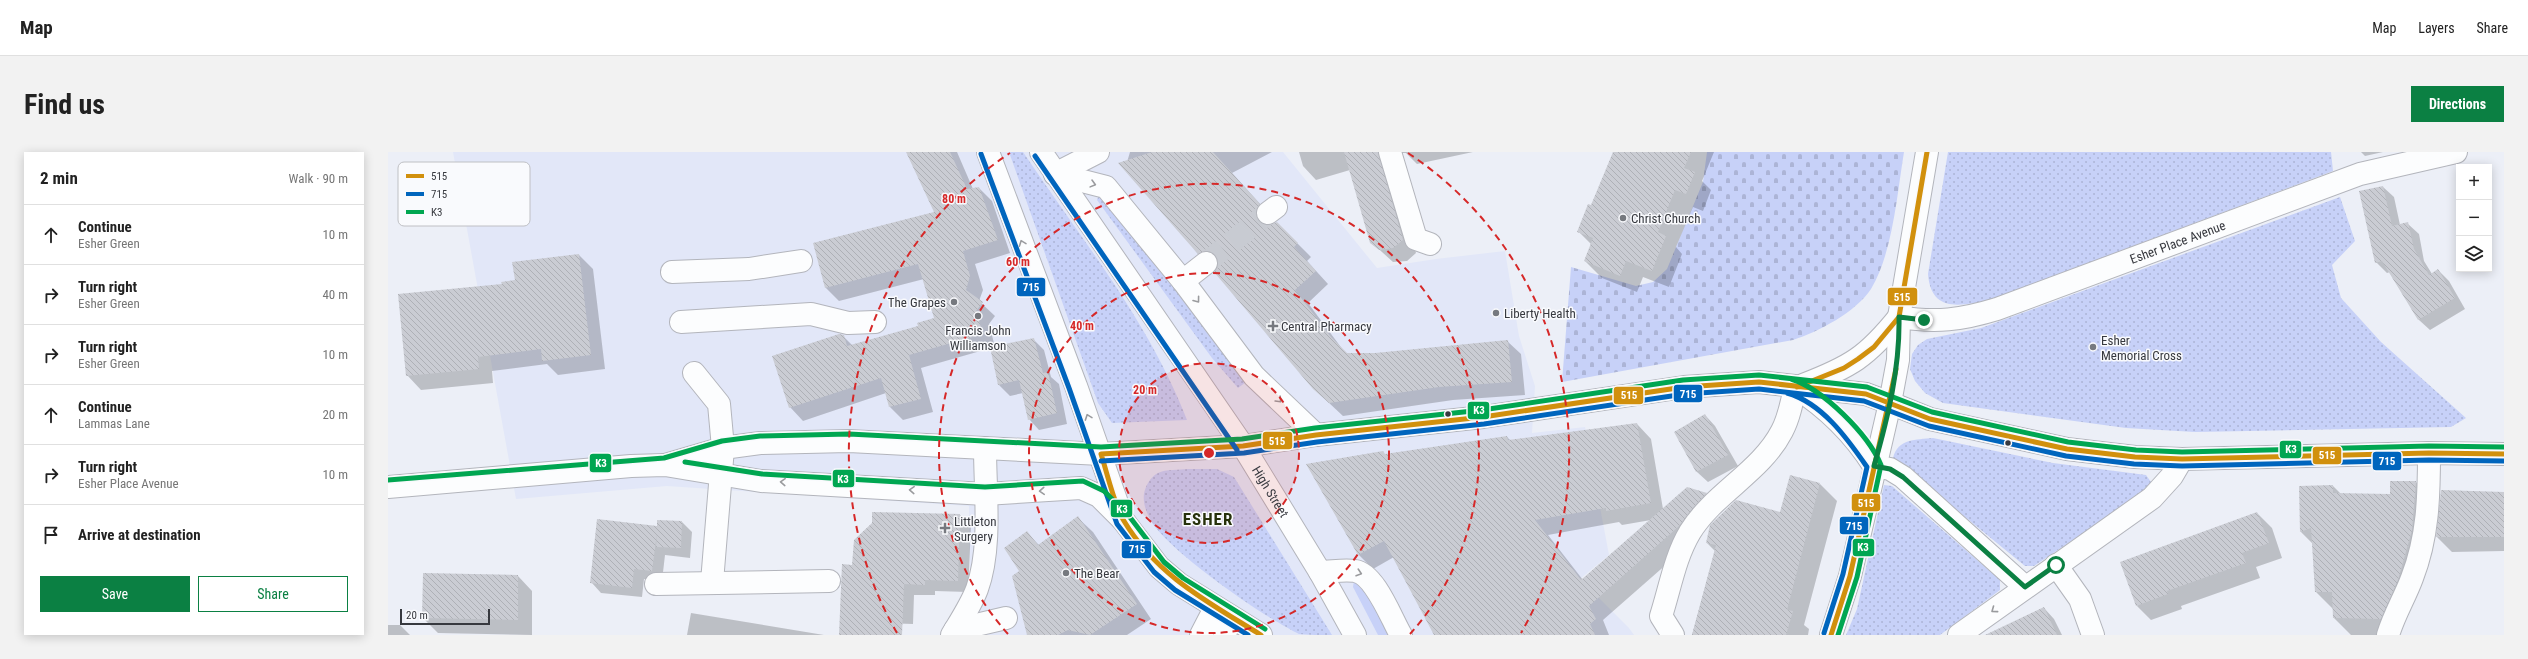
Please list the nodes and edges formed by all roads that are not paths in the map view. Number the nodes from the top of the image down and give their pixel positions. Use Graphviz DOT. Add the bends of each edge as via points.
graph roads {
  1 [pos="988,152"];
  2 [pos="1041,152"];
  3 [pos="1098,152"];
  4 [pos="1390,152"];
  5 [pos="1927,152"];
  6 [pos="2456,152"];
  7 [pos="1056,174"];
  8 [pos="1430,244"];
  9 [pos="801,261"];
  10 [pos="1206,263"];
  11 [pos="672,272"];
  12 [pos="1183,281"];
  13 [pos="1899,317"];
  14 [pos="681,322"];
  15 [pos="875,322"];
  16 [pos="694,373"];
  17 [pos="1795,387"];
  18 [pos="1890,403"];
  19 [pos="1316,435"];
  20 [pos="1243,446"];
  21 [pos="724,448"];
  22 [pos="985,448"];
  23 [pos="2428,453"];
  24 [pos="1101,454"];
  25 [pos="2504,454"];
  26 [pos="2182,459"];
  27 [pos="665,465"];
  28 [pos="1874,466"];
  29 [pos="721,475"];
  30 [pos="388,487"];
  31 [pos="985,494"];
  32 [pos="1123,520"];
  33 [pos="2056,565"];
  34 [pos="1320,572"];
  35 [pos="829,581"];
  36 [pos="712,582"];
  37 [pos="656,584"];
  38 [pos="2025,587"];
  39 [pos="1006,618"];
  40 [pos="1223,620"];
  41 [pos="953,633"];
  42 [pos="1200,635"];
  43 [pos="1261,635"];
  44 [pos="1354,635"];
  45 [pos="1400,635"];
  46 [pos="1673,635"];
  47 [pos="1831,635"];
  48 [pos="1959,635"];
  49 [pos="2093,635"];
  50 [pos="2388,635"];
  24 -- 1 [label="main road, one-way"];
  2 -- 7 [label="main road, High Street"];
  3 -- 7 [label="main road"];
  4 -- 8 [label="main road" via="1416,239"];
  5 -- 13 [label="main road"];
  6 -- 13 [label="main road, Esher Place Avenue" via="2360,174 1967,318 1945,321"];
  7 -- 12 [label="main road, one-way" via="1106,187"];
  7 -- 20 [label="main road, High Street"];
  9 -- 11 [label="main road" via="749,269"];
  10 -- 12 [label="main road"];
  12 -- 19 [label="main road, one-way" via="1254,376"];
  13 -- 17 [label="main road" via="1874,348 1858,359 1844,368"];
  13 -- 18 [label="main road" via="1898,360"];
  14 -- 15 [label="main road" via="811,314 848,323"];
  16 -- 21 [label="main road" via="719,404"];
  17 -- 18 [label="main road" via="1866,394"];
  17 -- 19 [label="main road" via="1760,382 1684,387 1483,417"];
  17 -- 28 [label="main road" via="1835,416 1863,448"];
  17 -- 46 [label="main road" via="1782,431 1766,455 1725,493 1691,531 1681,550 1661,616"];
  18 -- 26 [label="main road" via="1930,419 2067,449 2135,457"];
  18 -- 28 [label="main road"];
  19 -- 20 [label="main road"];
  20 -- 24 [label="main road"];
  20 -- 34 [label="main road, High Street"];
  21 -- 22 [label="main road" via="760,443 849,441"];
  21 -- 27 [label="main road"];
  21 -- 29 [label="main road"];
  22 -- 24 [label="main road"];
  22 -- 31 [label="main road"];
  23 -- 25 [label="main road"];
  23 -- 26 [label="main road"];
  23 -- 50 [label="main road" via="2429,500 2425,538 2412,578"];
  24 -- 32 [label="main road"];
  26 -- 33 [label="main road" via="2172,476 2152,498"];
  27 -- 29 [label="main road"];
  27 -- 30 [label="main road"];
  28 -- 38 [label="main road" via="1890,469 1903,477"];
  28 -- 47 [label="main road" via="1850,576"];
  31 -- 29 [label="main road, one-way" via="761,481"];
  29 -- 36 [label="main road"];
  32 -- 31 [label="main road, one-way" via="1099,496 1081,488"];
  31 -- 41 [label="main road" via="986,532 977,588"];
  32 -- 40 [label="main road" via="1159,567"];
  33 -- 38 [label="main road"];
  33 -- 49 [label="main road" via="2080,599"];
  34 -- 44 [label="main road, High Street"];
  34 -- 45 [label="main road, one-way" via="1355,571 1365,575 1373,582"];
  35 -- 36 [label="main road"];
  36 -- 37 [label="main road"];
  38 -- 48 [label="main road, one-way"];
  39 -- 41 [label="main road"];
  40 -- 42 [label="main road"];
  40 -- 43 [label="main road"];
}
